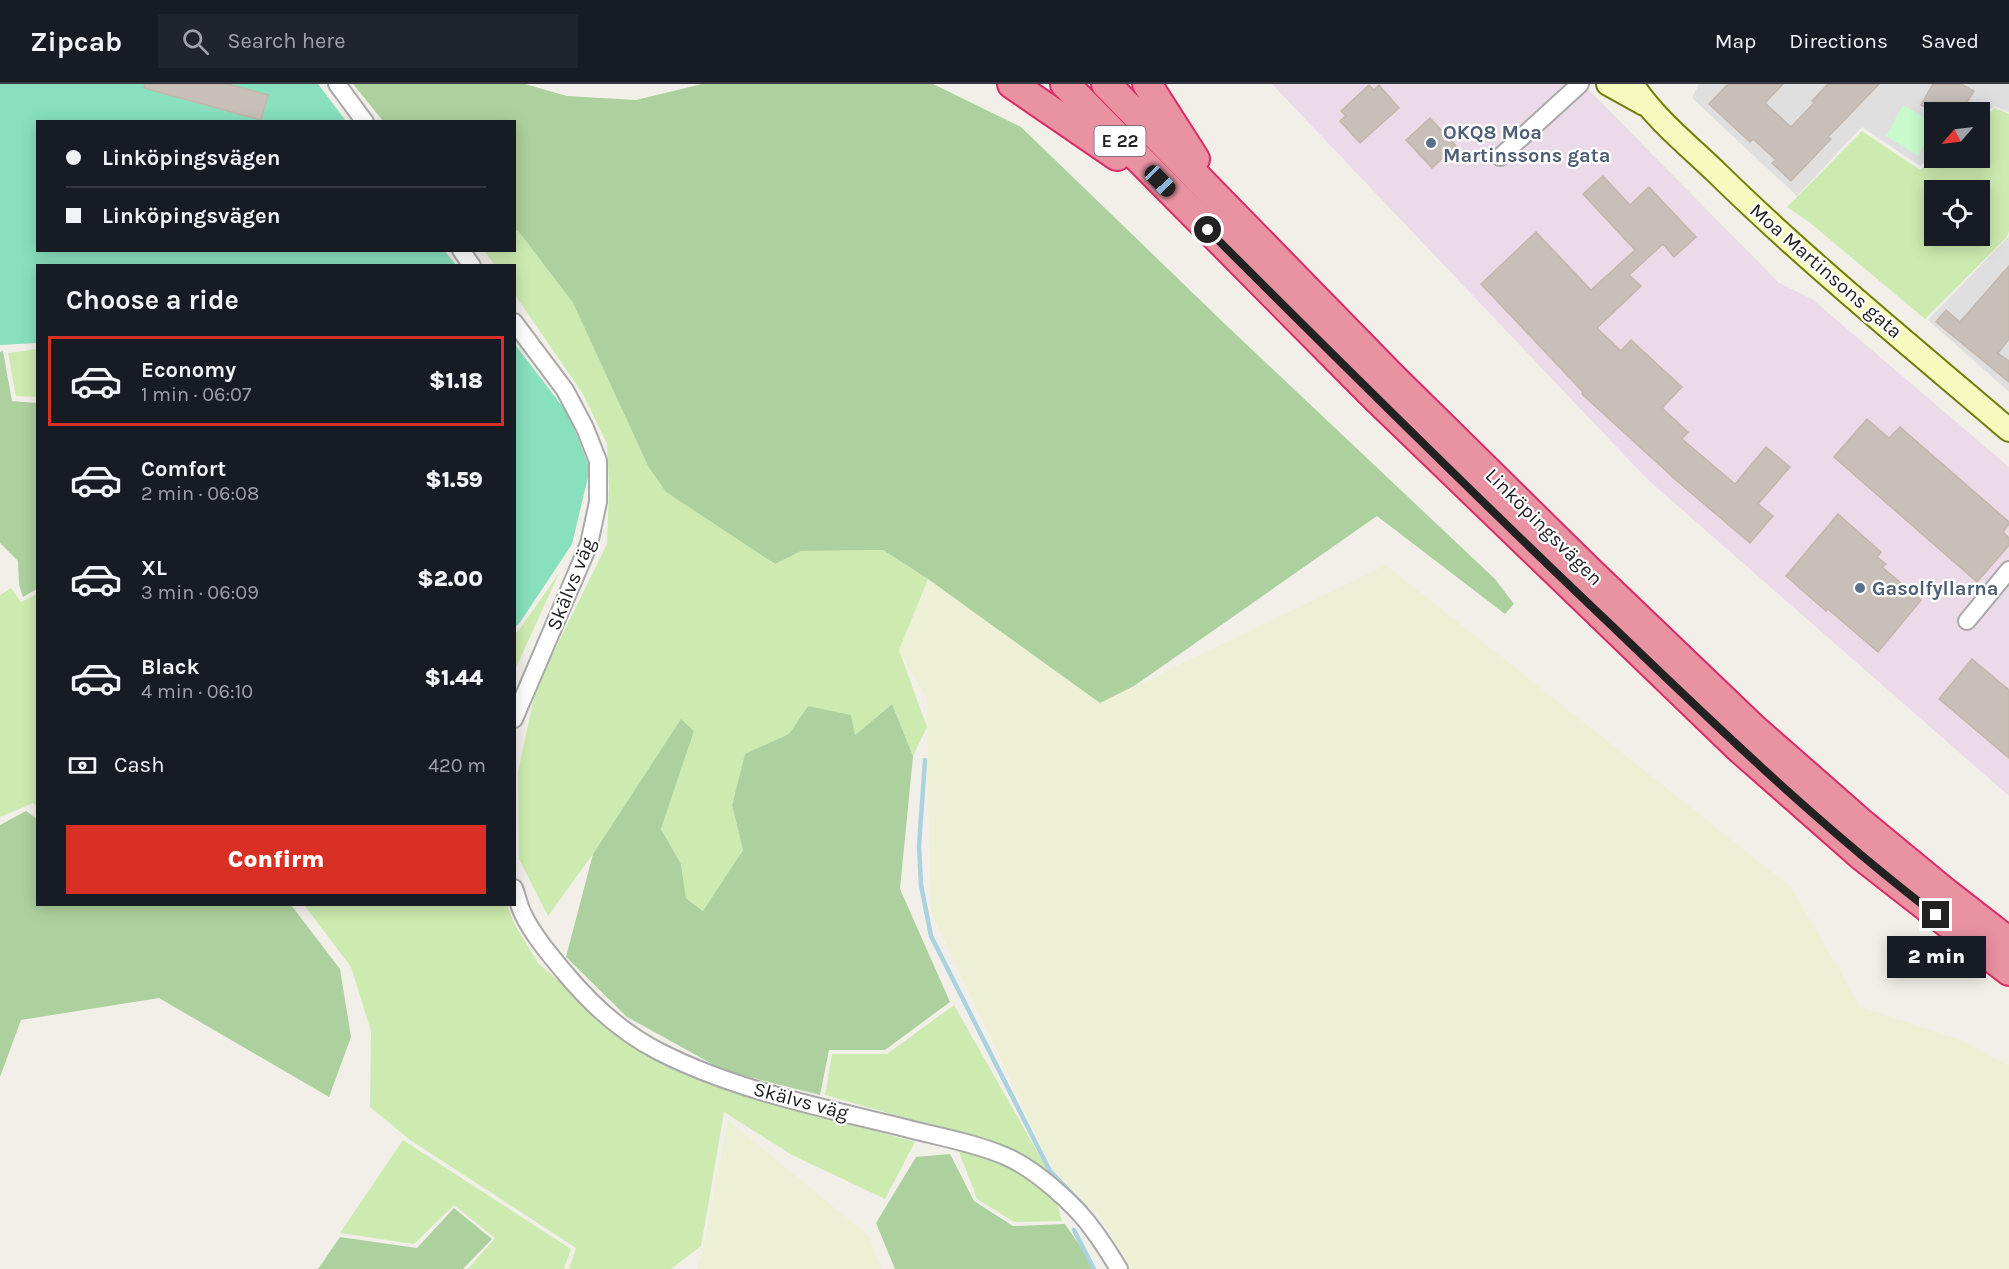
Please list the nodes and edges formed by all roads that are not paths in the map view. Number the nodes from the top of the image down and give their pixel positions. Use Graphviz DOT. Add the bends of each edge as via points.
graph roads {
  1 [pos="337,84"];
  2 [pos="1012,84"];
  3 [pos="1065,84"];
  4 [pos="1106,84"];
  5 [pos="1147,84"];
  6 [pos="1580,84"];
  7 [pos="1608,84"];
  8 [pos="1632,84"];
  9 [pos="1648,106"];
  10 [pos="364,120"];
  11 [pos="1500,157"];
  12 [pos="1176,197"];
  13 [pos="1229,211"];
  14 [pos="516,325"];
  15 [pos="2009,430"];
  16 [pos="2009,570"];
  17 [pos="1967,621"];
  18 [pos="516,714"];
  19 [pos="516,894"];
  20 [pos="2009,942"];
  21 [pos="2009,971"];
  22 [pos="1119,1269"];
  1 -- 10 [label="street"];
  2 -- 12 [label="highway"];
  3 -- 12 [label="highway, Linköpingsvägen / E 22"];
  4 -- 13 [label="highway, Linköpingsvägen / E 22"];
  5 -- 13 [label="highway"];
  6 -- 11 [label="street"];
  7 -- 9 [label="street, Moa Martinsons gata"];
  8 -- 9 [label="street, Moa Martinsons gata"];
  9 -- 15 [label="street, Moa Martinsons gata" via="1738,195"];
  12 -- 21 [label="highway, Linköpingsvägen / E 22" via="1373,395 1738,747 1863,857"];
  13 -- 20 [label="highway, Linköpingsvägen / E 22" via="1587,570 1754,729 1860,822"];
  14 -- 18 [label="street, Skälvs väg" via="565,390 598,461 598,502 589,544"];
  16 -- 17 [label="street"];
  19 -- 22 [label="street, Skälvs väg" via="523,914 574,984 603,1012 657,1050 740,1084 1005,1156 1037,1175 1067,1200 1094,1229"];
}
